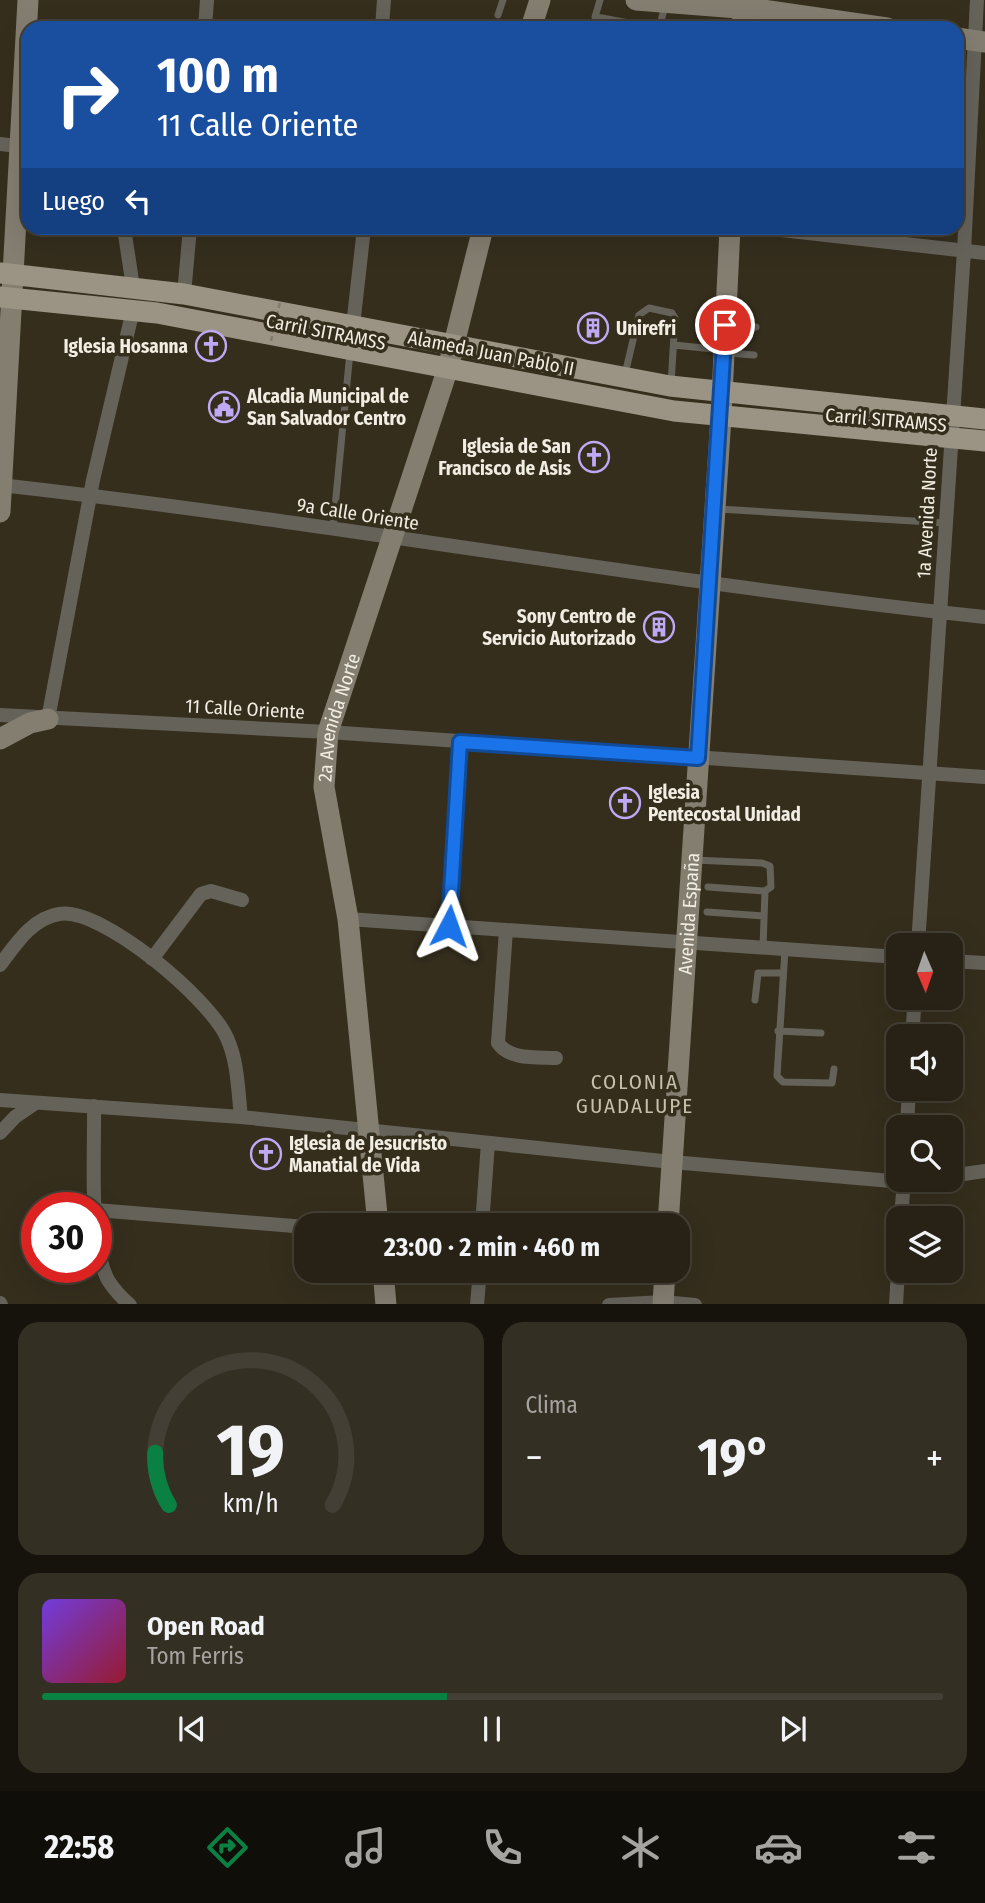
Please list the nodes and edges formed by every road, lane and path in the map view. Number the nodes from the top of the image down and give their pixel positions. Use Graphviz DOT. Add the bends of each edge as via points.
graph roads {
  1 [pos="28,0"];
  2 [pos="207,0"];
  3 [pos="384,0"];
  4 [pos="503,0"];
  5 [pos="540,0"];
  6 [pos="600,0"];
  7 [pos="636,0"];
  8 [pos="978,0"];
  9 [pos="666,2"];
  10 [pos="744,12"];
  11 [pos="498,15"];
  12 [pos="602,18"];
  13 [pos="27,21"];
  14 [pos="206,21"];
  15 [pos="382,21"];
  16 [pos="533,21"];
  17 [pos="601,21"];
  18 [pos="618,21"];
  19 [pos="659,21"];
  20 [pos="824,21"];
  21 [pos="973,40"];
  22 [pos="21,92"];
  23 [pos="16,145"];
  24 [pos="125,235"];
  25 [pos="189,235"];
  26 [pos="363,235"];
  27 [pos="481,235"];
  28 [pos="730,235"];
  29 [pos="825,235"];
  30 [pos="964,251"];
  31 [pos="985,253"];
  32 [pos="6,285"];
  33 [pos="133,287"];
  34 [pos="184,294"];
  35 [pos="281,302"];
  36 [pos="133,310"];
  37 [pos="725,325"];
  38 [pos="353,326"];
  39 [pos="756,327"];
  40 [pos="271,341"];
  41 [pos="674,345"];
  42 [pos="351,350"];
  43 [pos="723,352"];
  44 [pos="754,355"];
  45 [pos="452,357"];
  46 [pos="624,379"];
  47 [pos="670,386"];
  48 [pos="721,405"];
  49 [pos="985,419"];
  50 [pos="951,427"];
  51 [pos="985,429"];
  52 [pos="985,441"];
  53 [pos="1,485"];
  54 [pos="91,495"];
  55 [pos="715,508"];
  56 [pos="0,512"];
  57 [pos="946,523"];
  58 [pos="332,528"];
  59 [pos="391,538"];
  60 [pos="710,580"];
  61 [pos="941,612"];
  62 [pos="985,617"];
  63 [pos="0,715"];
  64 [pos="48,719"];
  65 [pos="328,732"];
  66 [pos="0,739"];
  67 [pos="460,742"];
  68 [pos="698,758"];
  69 [pos="931,773"];
  70 [pos="985,777"];
  71 [pos="692,860"];
  72 [pos="708,887"];
  73 [pos="765,891"];
  74 [pos="242,900"];
  75 [pos="707,912"];
  76 [pos="764,916"];
  77 [pos="348,919"];
  78 [pos="449,926"];
  79 [pos="506,930"];
  80 [pos="919,933"];
  81 [pos="686,942"];
  82 [pos="763,947"];
  83 [pos="785,949"];
  84 [pos="886,956"];
  85 [pos="152,959"];
  86 [pos="963,962"];
  87 [pos="985,963"];
  88 [pos="0,965"];
  89 [pos="783,973"];
  90 [pos="755,1000"];
  91 [pos="778,1031"];
  92 [pos="821,1033"];
  93 [pos="556,1058"];
  94 [pos="834,1069"];
  95 [pos="0,1100"];
  96 [pos="34,1104"];
  97 [pos="94,1106"];
  98 [pos="241,1117"];
  99 [pos="370,1129"];
  100 [pos="0,1133"];
  101 [pos="488,1143"];
  102 [pos="672,1162"];
  103 [pos="985,1171"];
  104 [pos="963,1174"];
  105 [pos="886,1180"];
  106 [pos="96,1192"];
  107 [pos="112,1211"];
  108 [pos="377,1213"];
  109 [pos="483,1213"];
  110 [pos="669,1213"];
  111 [pos="294,1226"];
  112 [pos="111,1283"];
  113 [pos="384,1283"];
  114 [pos="479,1283"];
  115 [pos="664,1283"];
  116 [pos="897,1283"];
  117 [pos="663,1303"];
  118 [pos="130,1304"];
  119 [pos="386,1304"];
  120 [pos="477,1304"];
  121 [pos="609,1304"];
  122 [pos="695,1304"];
  123 [pos="896,1304"];
  1 -- 13 [label="main road"];
  2 -- 14 [label="street"];
  3 -- 15 [label="street"];
  4 -- 11 [label="lane"];
  5 -- 16 [label="main road"];
  6 -- 12 [label="lane" via="595,17"];
  7 -- 9 [label="main road"];
  8 -- 21 [label="street, 1a Avenida Norte"];
  9 -- 10 [label="main road"];
  9 -- 19 [label="lane"];
  10 -- 20 [label="main road"];
  12 -- 17 [label="lane"];
  12 -- 18 [label="lane"];
  21 -- 30 [label="street, 1a Avenida Norte"];
  22 -- 23 [label="main road"];
  23 -- 32 [label="main road"];
  24 -- 33 [label="street"];
  25 -- 34 [label="street"];
  26 -- 38 [label="street"];
  27 -- 45 [label="main road, 2a Avenida Norte"];
  28 -- 37 [label="main road, Avenida España"];
  29 -- 30 [label="street"];
  30 -- 31 [label="street"];
  30 -- 50 [label="street, 1a Avenida Norte"];
  32 -- 33 [label="main road, Alameda Juan Pablo II"];
  32 -- 36 [label="main road, Alameda Juan Pablo II"];
  32 -- 45 [label="main road, Carril SITRAMSS" via="135,298"];
  32 -- 53 [label="main road"];
  33 -- 34 [label="main road, Alameda Juan Pablo II"];
  34 -- 38 [label="main road, Alameda Juan Pablo II"];
  35 -- 40 [label="path, bridge"];
  36 -- 42 [label="main road, Alameda Juan Pablo II"];
  36 -- 54 [label="street"];
  37 -- 39 [label="lane"];
  37 -- 43 [label="main road, Avenida España"];
  38 -- 45 [label="main road, Alameda Juan Pablo II"];
  41 -- 43 [label="lane"];
  41 -- 46 [label="lane" via="672,313 649,308 639,315"];
  41 -- 47 [label="lane"];
  42 -- 45 [label="main road, Alameda Juan Pablo II"];
  42 -- 58 [label="lane"];
  43 -- 44 [label="lane"];
  43 -- 48 [label="main road, Avenida España"];
  45 -- 46 [label="main road, Alameda Juan Pablo II"];
  45 -- 48 [label="main road, Carril SITRAMSS"];
  45 -- 59 [label="main road, 2a Avenida Norte"];
  46 -- 47 [label="main road, Alameda Juan Pablo II"];
  47 -- 48 [label="main road, Alameda Juan Pablo II"];
  48 -- 50 [label="main road, Carril SITRAMSS"];
  48 -- 55 [label="main road, Avenida España"];
  49 -- 50 [label="main road"];
  50 -- 51 [label="main road, Carril SITRAMSS"];
  50 -- 52 [label="main road"];
  50 -- 57 [label="street, 1a Avenida Norte"];
  53 -- 54 [label="street, 9a Calle Oriente"];
  53 -- 56 [label="main road"];
  54 -- 58 [label="street, 9a Calle Oriente"];
  54 -- 64 [label="street"];
  55 -- 57 [label="lane"];
  55 -- 60 [label="main road, Avenida España"];
  57 -- 61 [label="street, 1a Avenida Norte"];
  58 -- 59 [label="street, 9a Calle Oriente"];
  59 -- 60 [label="street, 9a Calle Oriente"];
  59 -- 65 [label="main road, 2a Avenida Norte"];
  60 -- 61 [label="street, 9a Calle Oriente"];
  60 -- 68 [label="main road, Avenida España"];
  61 -- 62 [label="street, 9a Calle Oriente"];
  61 -- 69 [label="street, 1a Avenida Norte"];
  63 -- 64 [label="street, 11 Calle Oriente"];
  64 -- 65 [label="street, 11 Calle Oriente"];
  64 -- 66 [label="main road"];
  65 -- 67 [label="street, 11 Calle Oriente"];
  65 -- 77 [label="main road, 2a Avenida Norte" via="324,787"];
  67 -- 68 [label="street, 11 Calle Oriente"];
  67 -- 78 [label="street"];
  68 -- 69 [label="street, 11 Calle Oriente"];
  68 -- 71 [label="main road, Avenida España"];
  69 -- 70 [label="street, 11 Calle Oriente"];
  69 -- 80 [label="street, 1a Avenida Norte"];
  71 -- 73 [label="lane" via="770,866 772,882"];
  71 -- 81 [label="main road, Avenida España"];
  72 -- 73 [label="lane"];
  73 -- 76 [label="lane"];
  74 -- 85 [label="street" via="211,891 201,894"];
  75 -- 76 [label="lane"];
  76 -- 82 [label="lane"];
  77 -- 78 [label="street"];
  77 -- 99 [label="main road, 2a Avenida Norte"];
  78 -- 79 [label="street"];
  79 -- 81 [label="street"];
  79 -- 93 [label="street" via="498,1043 511,1055"];
  81 -- 82 [label="street"];
  81 -- 102 [label="main road, Avenida España"];
  82 -- 83 [label="street"];
  83 -- 84 [label="street"];
  83 -- 89 [label="lane"];
  85 -- 88 [label="street" via="97,920 62,913 29,928"];
  85 -- 98 [label="street" via="203,1004 226,1036"];
  86 -- 87 [label="street"];
  89 -- 90 [label="lane" via="758,974"];
  89 -- 91 [label="lane"];
  91 -- 92 [label="lane"];
  91 -- 94 [label="lane" via="775,1070 779,1080 832,1083"];
  95 -- 96 [label="street"];
  96 -- 97 [label="street"];
  96 -- 100 [label="street"];
  97 -- 98 [label="street"];
  97 -- 106 [label="street"];
  98 -- 99 [label="street"];
  99 -- 101 [label="street"];
  99 -- 108 [label="main road, 2a Avenida Norte"];
  101 -- 102 [label="street"];
  101 -- 109 [label="street"];
  102 -- 105 [label="street"];
  102 -- 110 [label="main road, Avenida España"];
  103 -- 104 [label="street"];
  107 -- 111 [label="street"];
  112 -- 118 [label="street"];
  113 -- 119 [label="main road"];
  114 -- 120 [label="street"];
  115 -- 117 [label="main road"];
  116 -- 123 [label="street"];
  117 -- 121 [label="street"];
  117 -- 122 [label="street"];
}
